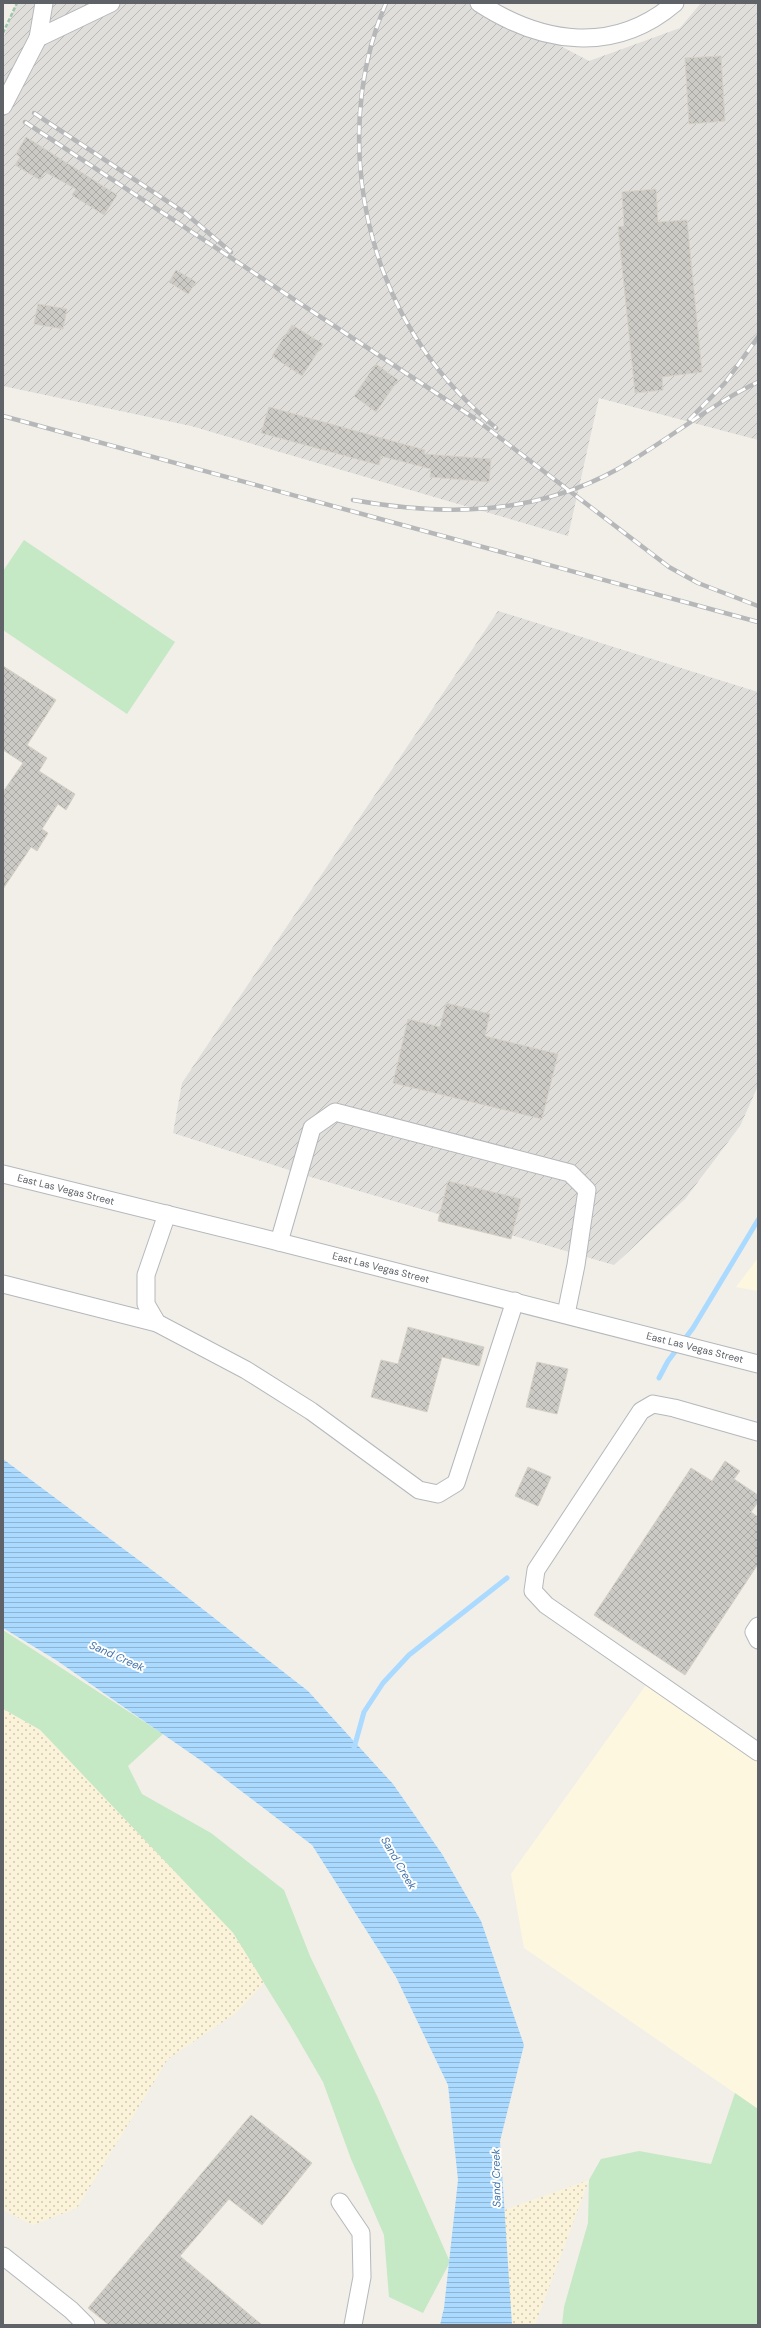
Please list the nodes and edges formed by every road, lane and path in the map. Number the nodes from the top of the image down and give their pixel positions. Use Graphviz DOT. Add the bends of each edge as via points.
graph roads {
  1 [pos="17,3"];
  2 [pos="44,3"];
  3 [pos="110,3"];
  4 [pos="479,3"];
  5 [pos="675,3"];
  6 [pos="3,33"];
  7 [pos="38,38"];
  8 [pos="3,106"];
  9 [pos="3,1174"];
  10 [pos="167,1214"];
  11 [pos="279,1242"];
  12 [pos="3,1284"];
  13 [pos="515,1301"];
  14 [pos="566,1314"];
  15 [pos="157,1323"];
  16 [pos="758,1364"];
  17 [pos="758,1432"];
  18 [pos="758,1626"];
  19 [pos="758,1640"];
  20 [pos="758,1752"];
  21 [pos="340,2202"];
  22 [pos="3,2256"];
  23 [pos="86,2325"];
  24 [pos="353,2325"];
  1 -- 6 [label="path"];
  2 -- 7 [label="street"];
  3 -- 7 [label="street"];
  4 -- 5 [label="street" via="517,24 540,33 583,38 605,36 638,25 664,12"];
  7 -- 8 [label="street"];
  9 -- 10 [label="street, East Las Vegas Street"];
  10 -- 11 [label="street, East Las Vegas Street"];
  10 -- 15 [label="street" via="146,1275 146,1304"];
  11 -- 13 [label="street, East Las Vegas Street"];
  11 -- 14 [label="street" via="312,1128 335,1112 570,1173 587,1190"];
  12 -- 15 [label="street"];
  13 -- 14 [label="street, East Las Vegas Street"];
  13 -- 15 [label="street" via="456,1483 438,1494 419,1490 311,1411 246,1370"];
  14 -- 16 [label="street, East Las Vegas Street"];
  17 -- 20 [label="street" via="653,1404 641,1411 536,1570 533,1591 546,1605"];
  18 -- 19 [label="street" via="754,1632"];
  21 -- 24 [label="street" via="360,2233 362,2277"];
  22 -- 23 [label="street"];
}
